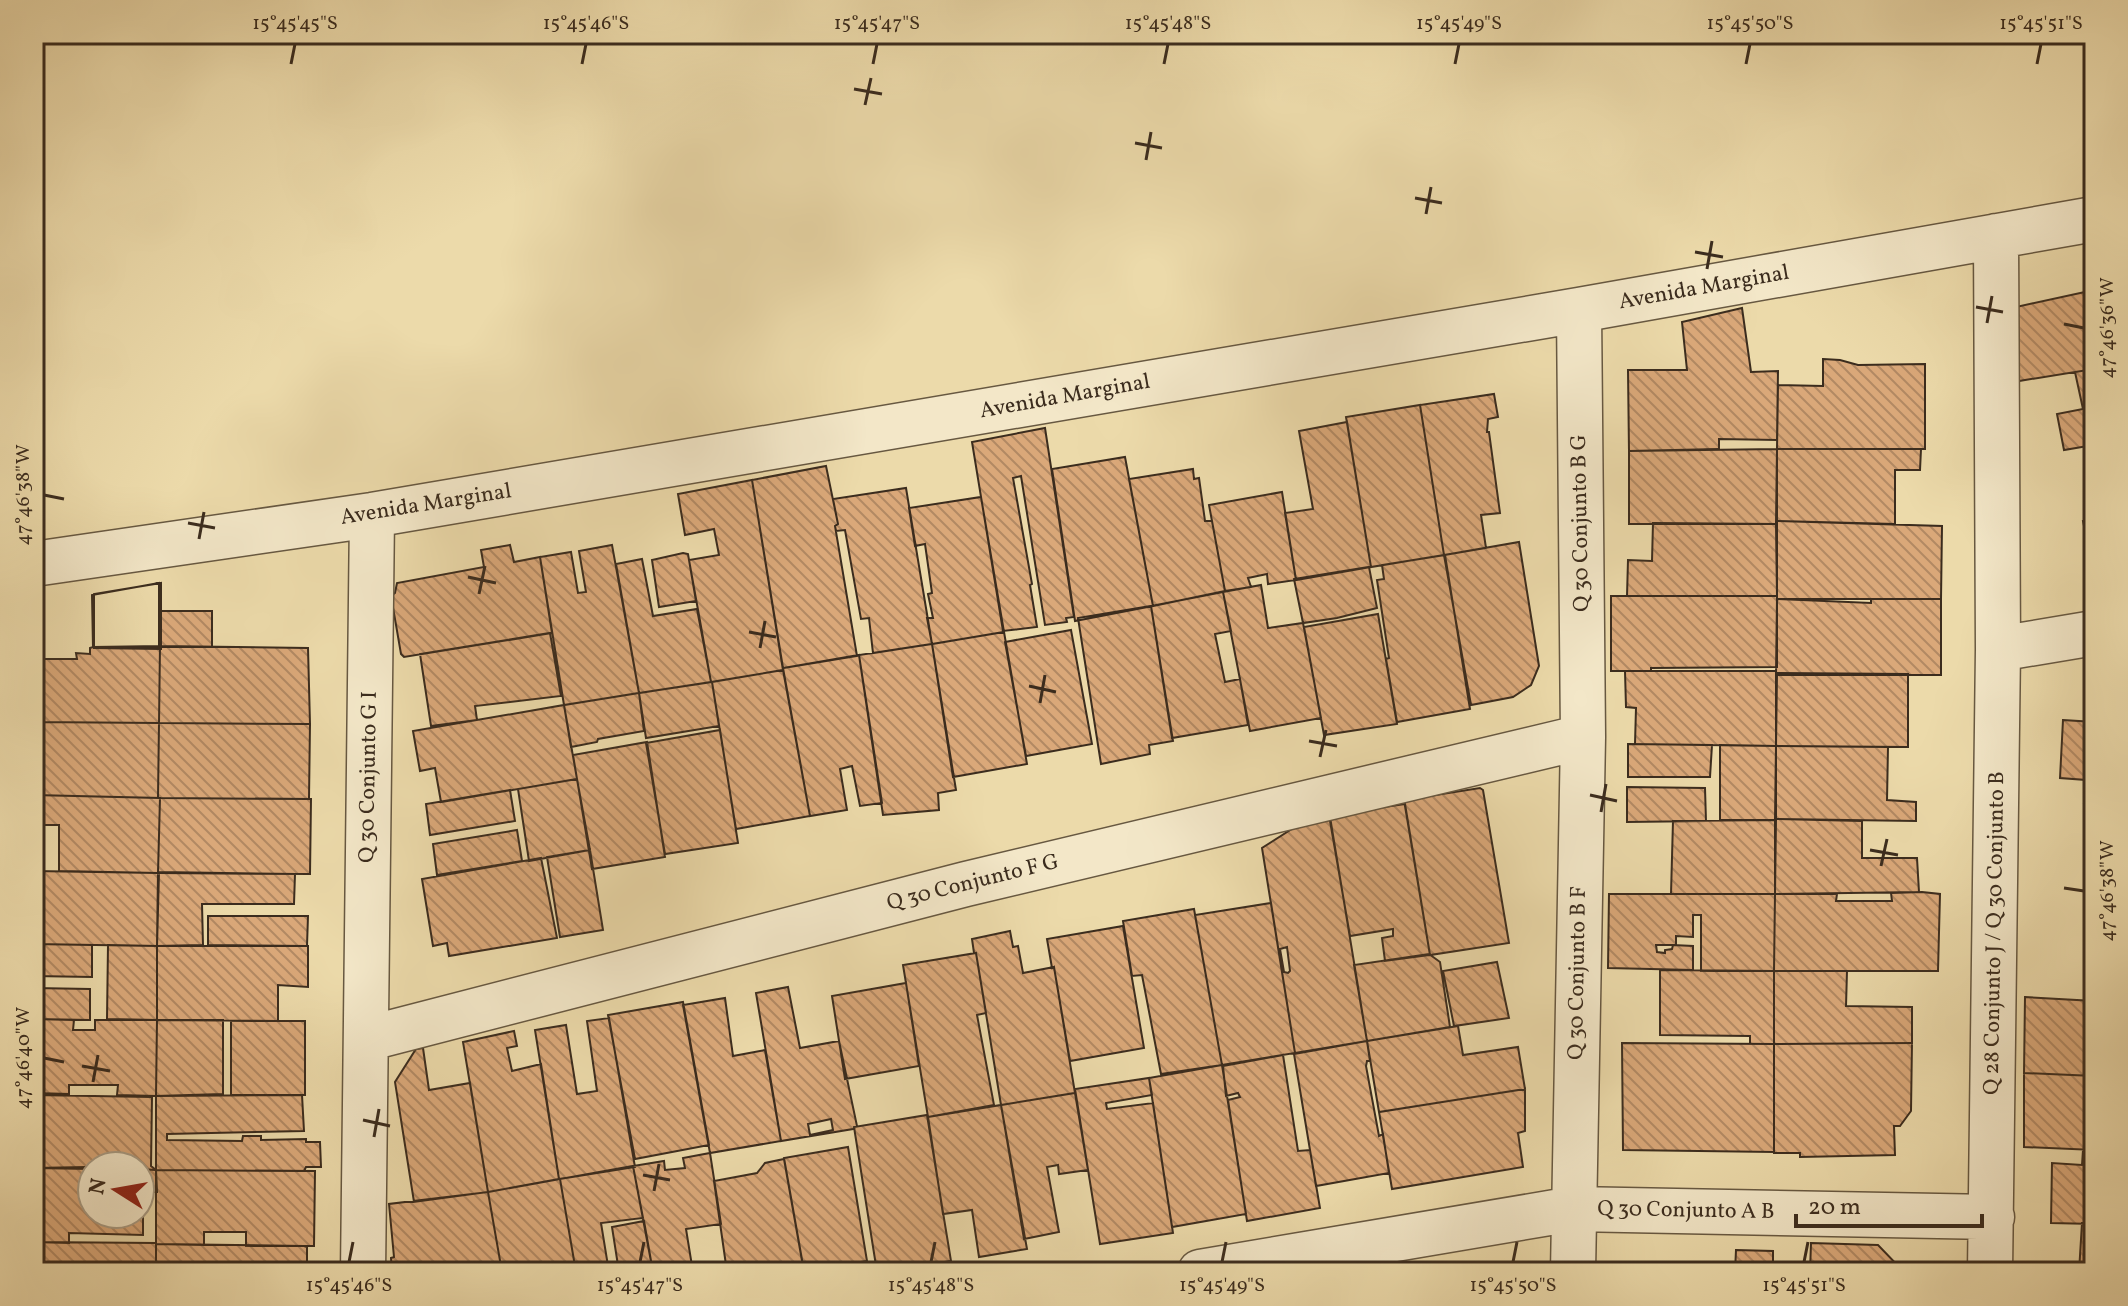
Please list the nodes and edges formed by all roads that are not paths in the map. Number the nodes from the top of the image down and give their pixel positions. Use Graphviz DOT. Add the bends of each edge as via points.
graph roads {
  1 [pos="2094,219"];
  2 [pos="1996,236"];
  3 [pos="1579,310"];
  4 [pos="372,515"];
  5 [pos="34,564"];
  6 [pos="2094,633"];
  7 [pos="1998,649"];
  8 [pos="1583,737"];
  9 [pos="366,1039"];
  10 [pos="1573,1209"];
  11 [pos="1992,1217"];
  12 [pos="363,1272"];
  13 [pos="1200,1272"];
  14 [pos="1573,1272"];
  15 [pos="1990,1272"];
  1 -- 2 [label="street, Avenida Marginal"];
  2 -- 3 [label="street, Avenida Marginal"];
  2 -- 7 [label="street, Q 28 Conjunto J / Q 30 Conjunto B"];
  3 -- 4 [label="street, Avenida Marginal"];
  3 -- 8 [label="street, Q 30 Conjunto B G"];
  4 -- 5 [label="street, Avenida Marginal"];
  4 -- 9 [label="street, Q 30 Conjunto G I"];
  6 -- 7 [label="street"];
  7 -- 11 [label="street, Q 28 Conjunto J / Q 30 Conjunto B"];
  8 -- 9 [label="street, Q 30 Conjunto F G" via="966,884"];
  8 -- 10 [label="street, Q 30 Conjunto B F"];
  9 -- 12 [label="street, Q 30 Conjunto G I"];
  10 -- 11 [label="street, Q 30 Conjunto A B"];
  10 -- 13 [label="street, Q 30 Conjunto A B"];
  10 -- 14 [label="street, Q 30 Conjunto B F"];
  11 -- 15 [label="street, Q 28 Conjunto J / Q 30 Conjunto B"];
}
